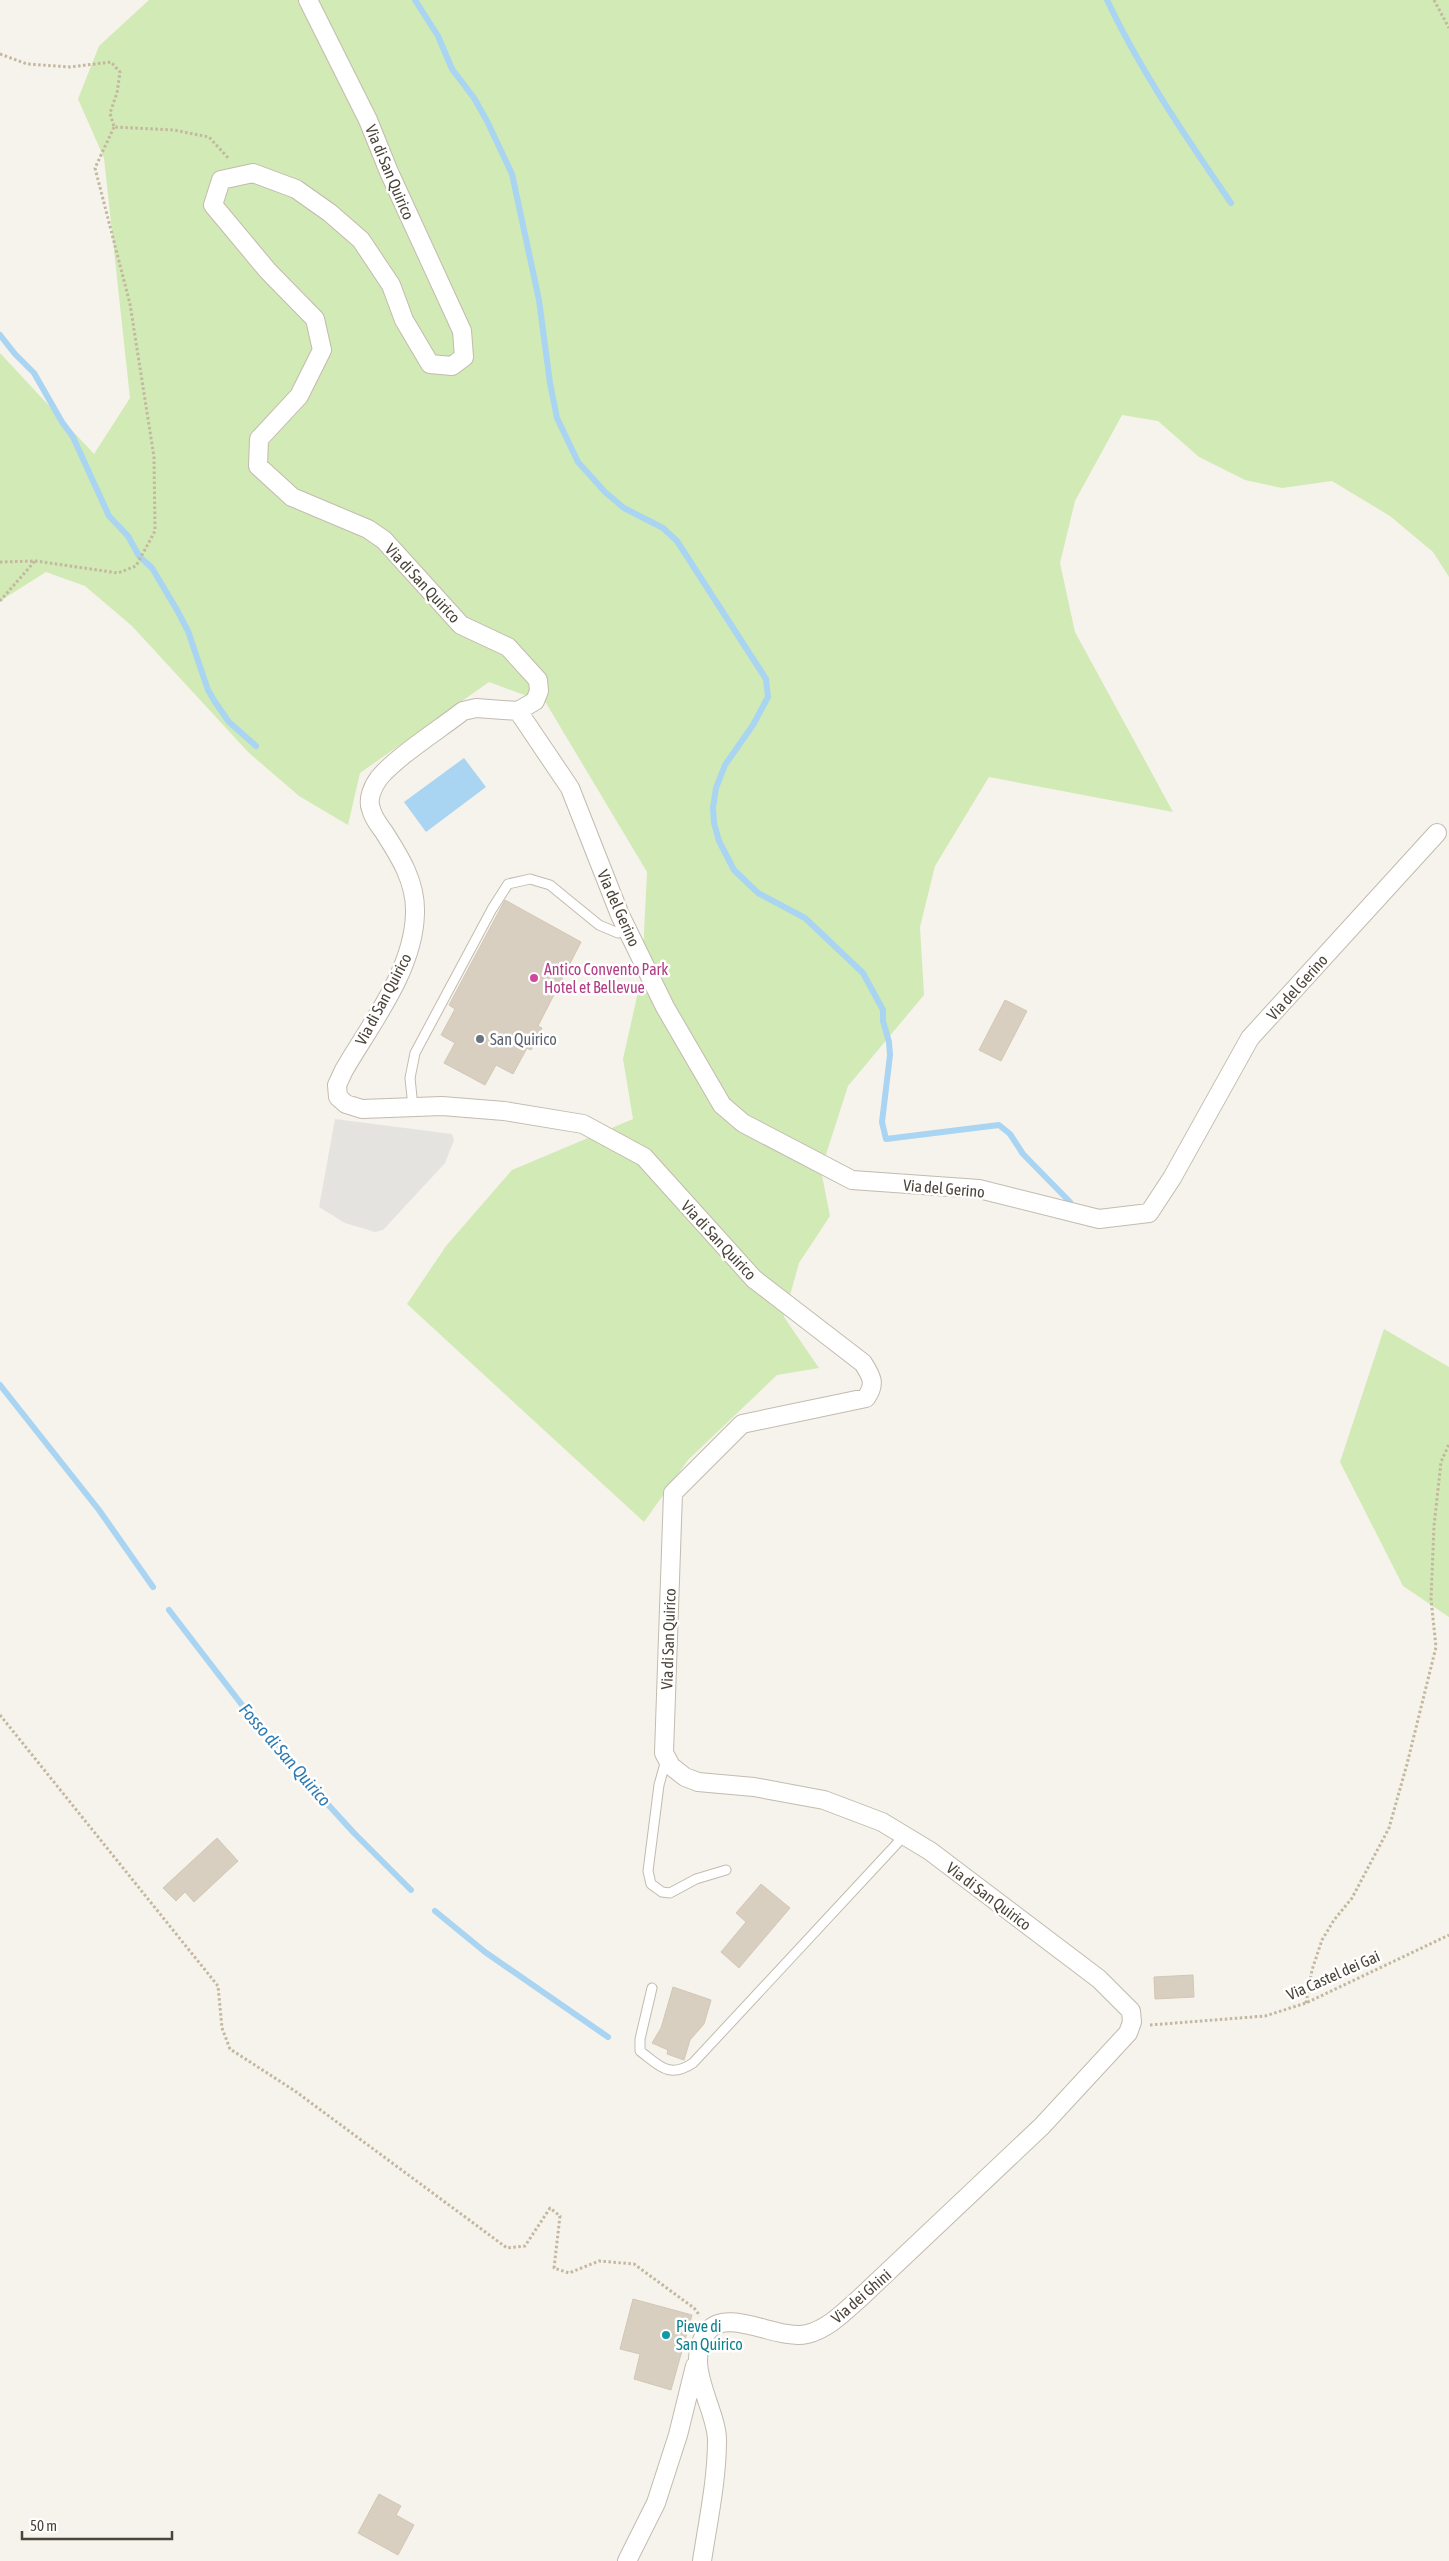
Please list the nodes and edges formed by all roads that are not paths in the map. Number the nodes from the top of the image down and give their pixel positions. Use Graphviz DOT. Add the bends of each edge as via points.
graph roads {
  1 [pos="308,0"];
  2 [pos="518,711"];
  3 [pos="1436,833"];
  4 [pos="627,930"];
  5 [pos="413,1106"];
  6 [pos="667,1758"];
  7 [pos="904,1836"];
  8 [pos="726,1870"];
  9 [pos="652,1988"];
  10 [pos="1130,2027"];
  11 [pos="700,2347"];
  12 [pos="627,2561"];
  13 [pos="702,2561"];
  1 -- 2 [label="street, Via di San Quirico" via="368,120 462,330 464,357 452,366 430,364 404,320 386,278 362,240 330,213 296,189 253,173 221,180 213,205 268,272 315,319 322,350 299,396 259,439 258,466 292,497 368,529 384,540 461,624 508,647 538,680 539,691 535,701"];
  2 -- 4 [label="street, Via del Gerino" via="570,788"];
  2 -- 5 [label="street, Via di San Quirico" via="476,708 463,711 379,778 370,798 370,809 408,874 414,894 414,937 396,982 344,1070 337,1086 338,1096 346,1104 362,1109"];
  3 -- 4 [label="street, Via del Gerino" via="1250,1038 1149,1213 1100,1219 979,1189 852,1180 743,1123 722,1105 665,1007"];
  4 -- 5 [label="lane" via="618,933 600,926 550,885 530,879 508,884 415,1053 410,1078"];
  5 -- 6 [label="street, Via di San Quirico" via="504,1111 583,1124 644,1157 754,1279 863,1364 872,1378 872,1389 866,1398 742,1424 673,1493 664,1754"];
  6 -- 7 [label="street, Via di San Quirico" via="671,1766 685,1777 698,1782 754,1787 824,1800 882,1822"];
  6 -- 8 [label="lane" via="659,1785 648,1872 651,1884 662,1892 670,1893 696,1879"];
  7 -- 9 [label="lane" via="693,2063 682,2070 663,2069 640,2051"];
  7 -- 10 [label="street, Via di San Quirico" via="930,1851 1099,1978 1132,2011"];
  10 -- 11 [label="street, Via dei Ghini" via="1042,2126 829,2324 806,2334 778,2333 732,2321 718,2323 708,2331"];
  11 -- 12 [label="street" via="678,2435 656,2503"];
  11 -- 13 [label="street" via="700,2380 717,2438"];
}
